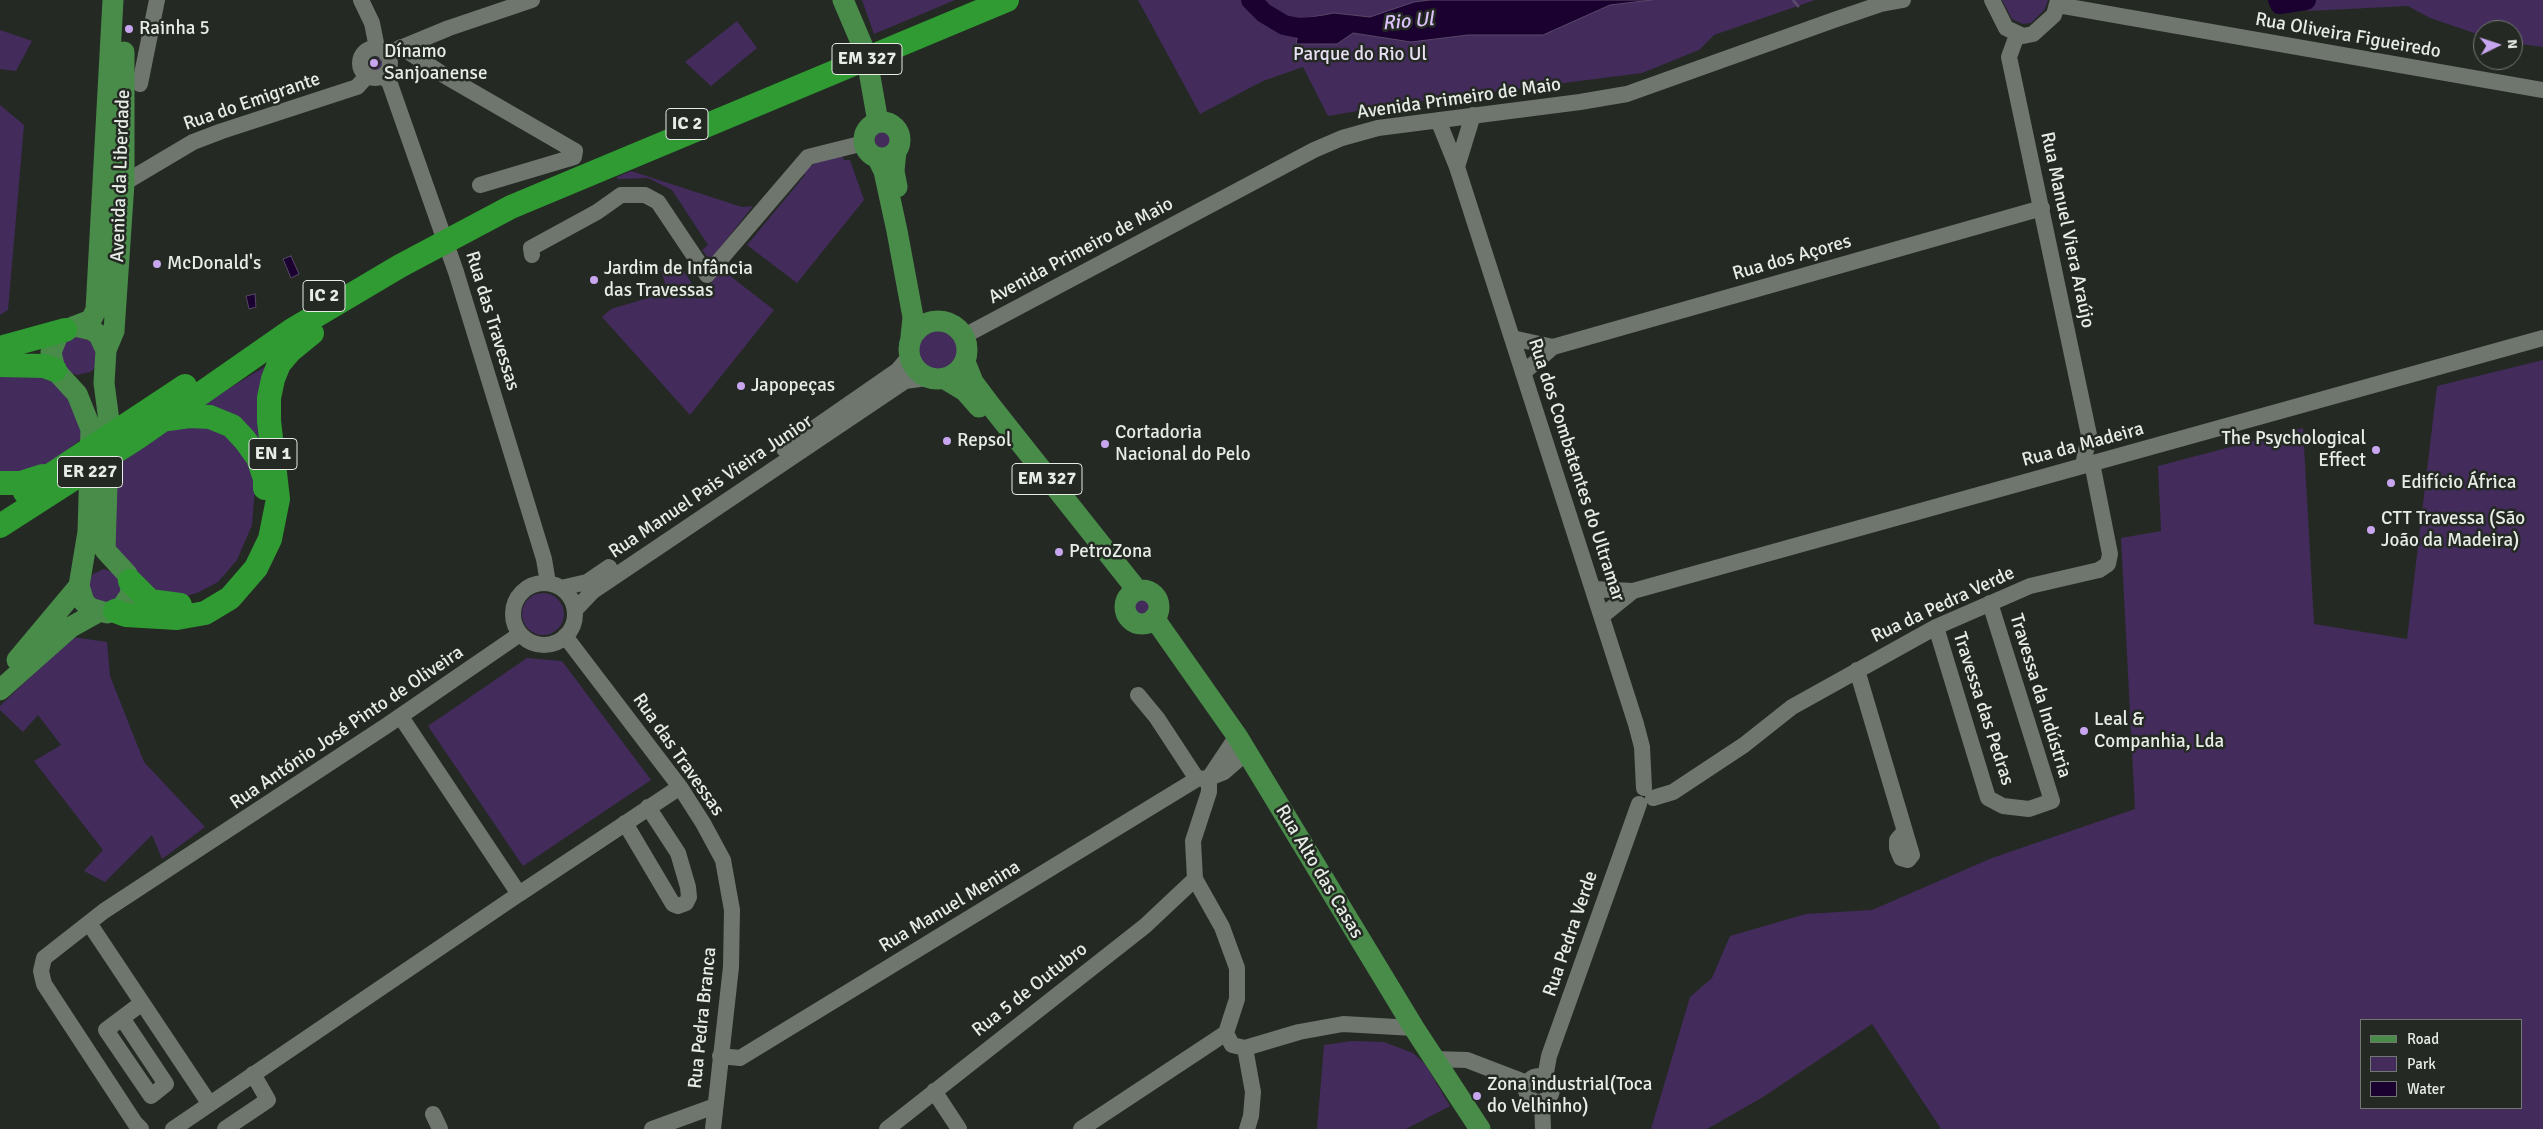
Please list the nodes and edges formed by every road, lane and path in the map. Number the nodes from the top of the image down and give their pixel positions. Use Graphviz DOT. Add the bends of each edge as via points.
graph roads {
  1 [pos="113,0"];
  2 [pos="126,0"];
  3 [pos="157,0"];
  4 [pos="360,0"];
  5 [pos="532,0"];
  6 [pos="843,0"];
  7 [pos="980,0"];
  8 [pos="1007,0"];
  9 [pos="1903,0"];
  10 [pos="1992,0"];
  11 [pos="2058,2"];
  12 [pos="485,8"];
  13 [pos="2017,35"];
  14 [pos="401,46"];
  15 [pos="879,48"];
  16 [pos="381,51"];
  17 [pos="856,57"];
  18 [pos="384,75"];
  19 [pos="368,76"];
  20 [pos="140,84"];
  21 [pos="2543,90"];
  22 [pos="1473,115"];
  23 [pos="1438,120"];
  24 [pos="878,122"];
  25 [pos="879,150"];
  26 [pos="1457,167"];
  27 [pos="124,183"];
  28 [pos="480,185"];
  29 [pos="2042,208"];
  30 [pos="428,253"];
  31 [pos="532,255"];
  32 [pos="942,321"];
  33 [pos="70,328"];
  34 [pos="964,336"];
  35 [pos="1512,338"];
  36 [pos="2543,338"];
  37 [pos="910,347"];
  38 [pos="1553,347"];
  39 [pos="0,348"];
  40 [pos="105,358"];
  41 [pos="965,362"];
  42 [pos="0,365"];
  43 [pos="1523,373"];
  44 [pos="59,374"];
  45 [pos="936,378"];
  46 [pos="163,420"];
  47 [pos="138,427"];
  48 [pos="2089,435"];
  49 [pos="2094,462"];
  50 [pos="58,476"];
  51 [pos="0,483"];
  52 [pos="0,509"];
  53 [pos="0,526"];
  54 [pos="124,573"];
  55 [pos="81,580"];
  56 [pos="554,585"];
  57 [pos="1594,589"];
  58 [pos="1633,591"];
  59 [pos="1133,594"];
  60 [pos="1990,603"];
  61 [pos="575,610"];
  62 [pos="106,612"];
  63 [pos="1602,616"];
  64 [pos="1936,627"];
  65 [pos="520,634"];
  66 [pos="565,636"];
  67 [pos="1857,670"];
  68 [pos="0,680"];
  69 [pos="0,690"];
  70 [pos="1138,695"];
  71 [pos="401,717"];
  72 [pos="1242,744"];
  73 [pos="1203,778"];
  74 [pos="680,787"];
  75 [pos="1645,797"];
  76 [pos="2052,800"];
  77 [pos="648,808"];
  78 [pos="625,823"];
  79 [pos="1904,832"];
  80 [pos="1195,879"];
  81 [pos="519,894"];
  82 [pos="732,910"];
  83 [pos="90,923"];
  84 [pos="142,1003"];
  85 [pos="1414,1028"];
  86 [pos="1226,1033"];
  87 [pos="1245,1048"];
  88 [pos="720,1056"];
  89 [pos="1433,1059"];
  90 [pos="253,1074"];
  91 [pos="1545,1078"];
  92 [pos="1527,1083"];
  93 [pos="934,1092"];
  94 [pos="1542,1101"];
  95 [pos="209,1103"];
  96 [pos="715,1106"];
  97 [pos="128,1112"];
  98 [pos="178,1128"];
  99 [pos="141,1129"];
  100 [pos="224,1129"];
  101 [pos="652,1129"];
  102 [pos="713,1129"];
  103 [pos="887,1129"];
  104 [pos="959,1129"];
  105 [pos="1081,1129"];
  106 [pos="1246,1129"];
  107 [pos="1480,1129"];
  108 [pos="1543,1129"];
  1 -- 33 [label="main road, Avenida da Liberdade" via="99,295 91,320"];
  2 -- 27 [label="main road, Avenida da Liberdade"];
  3 -- 20 [label="street"];
  4 -- 16 [label="street"];
  5 -- 12 [label="street"];
  6 -- 24 [label="main road, EM 327" via="866,54"];
  7 -- 15 [label="highway, IC 2"];
  8 -- 15 [label="highway, IC 2"];
  9 -- 22 [label="street, Avenida Primeiro de Maio" via="1834,20 1627,94"];
  10 -- 13 [label="street" via="2006,28"];
  11 -- 13 [label="street" via="2054,15 2034,34"];
  11 -- 21 [label="street, Rua Oliveira Figueiredo"];
  12 -- 14 [label="street"];
  13 -- 29 [label="street, Rua Manuel Viera Araújo" via="2009,57"];
  14 -- 16 [label="street"];
  14 -- 28 [label="street" via="447,77 575,151 574,157"];
  15 -- 17 [label="highway, IC 2"];
  16 -- 18 [label="street" via="390,63"];
  16 -- 19 [label="street" via="367,51 361,58 361,68"];
  17 -- 30 [label="highway, IC 2" via="528,199"];
  17 -- 47 [label="highway, IC 2" via="519,194 403,248 343,283"];
  18 -- 19 [label="street"];
  18 -- 56 [label="street, Rua das Travessas" via="390,84 456,272"];
  19 -- 27 [label="street, Rua do Emigrante" via="357,88 193,142"];
  22 -- 23 [label="street, Avenida Primeiro de Maio"];
  22 -- 26 [label="street"];
  23 -- 26 [label="street, Rua dos Combatentes do Ultramar"];
  23 -- 34 [label="street, Avenida Primeiro de Maio" via="1378,128 1314,150"];
  24 -- 25 [label="main road" via="869,127"];
  24 -- 25 [label="main road" via="889,123 897,130 900,141"];
  25 -- 31 [label="street" via="808,157 707,275 658,202 645,194 621,195 598,212 531,248"];
  25 -- 32 [label="main road" via="894,170 918,286 926,306"];
  25 -- 37 [label="main road" via="913,317"];
  26 -- 35 [label="street, Rua dos Combatentes do Ultramar"];
  27 -- 40 [label="main road, Avenida da Liberdade" via="114,331"];
  29 -- 38 [label="street, Rua dos Açores"];
  29 -- 48 [label="street, Rua Manuel Viera Araújo"];
  30 -- 46 [label="highway, IC 2" via="292,330"];
  30 -- 62 [label="highway, EN 1" via="310,334 279,364 269,398 268,421 278,499 270,539 256,568 230,598 205,613 176,618"];
  32 -- 34 [label="main road" via="951,324"];
  32 -- 37 [label="main road" via="925,323"];
  33 -- 39 [label="highway"];
  33 -- 40 [label="main road" via="92,330 104,342"];
  33 -- 44 [label="main road, Avenida da Liberdade" via="58,335 51,352"];
  34 -- 41 [label="main road, EM 327" via="967,344"];
  35 -- 38 [label="street, Rua dos Açores"];
  35 -- 43 [label="street, Rua dos Combatentes do Ultramar"];
  36 -- 49 [label="street, Rua da Madeira"];
  37 -- 45 [label="main road, EM 327" via="913,366"];
  37 -- 56 [label="street, Rua Manuel Pais Vieira Junior" via="898,370 587,582"];
  38 -- 43 [label="street, Rua dos Açores"];
  40 -- 44 [label="main road, Avenida da Liberdade" via="93,379 86,382 77,383"];
  40 -- 54 [label="main road, Avenida da Liberdade / ER 227" via="104,383 109,421 105,550"];
  41 -- 45 [label="main road" via="953,376"];
  41 -- 59 [label="main road, EM 327" via="972,382"];
  42 -- 44 [label="highway" via="30,364"];
  43 -- 57 [label="street, Rua dos Combatentes do Ultramar"];
  44 -- 55 [label="main road, ER 227" via="76,394 91,429 88,532"];
  45 -- 59 [label="main road, EM 327" via="965,391"];
  45 -- 61 [label="street, Rua Manuel Pais Vieira Junior" via="905,381 593,591"];
  46 -- 47 [label="highway, IC 2"];
  46 -- 54 [label="highway, EN 1" via="210,417 232,426 245,440 258,458 265,479 258,535 245,562 221,589 200,600 177,606 150,601"];
  47 -- 50 [label="highway, IC 2"];
  48 -- 49 [label="street, Rua Manuel Viera Araújo"];
  48 -- 49 [label="street, Rua Manuel Viera Araújo"];
  49 -- 58 [label="street, Rua da Madeira"];
  49 -- 60 [label="street, Rua da Pedra Verde" via="2110,554 2108,564 2100,570 2030,586"];
  50 -- 51 [label="highway" via="21,483"];
  50 -- 52 [label="highway, IC 2"];
  50 -- 53 [label="highway, IC 2"];
  54 -- 55 [label="main road" via="110,562 94,564"];
  54 -- 62 [label="main road" via="131,588 126,602"];
  55 -- 62 [label="main road" via="84,602"];
  55 -- 68 [label="main road"];
  56 -- 61 [label="street, Rua das Travessas" via="571,599"];
  56 -- 65 [label="street" via="531,586 517,598 513,616"];
  57 -- 58 [label="street, Rua da Madeira"];
  57 -- 63 [label="street, Rua dos Combatentes do Ultramar"];
  58 -- 63 [label="street, Rua da Madeira"];
  59 -- 72 [label="main road, Rua Alto das Casas / EM 327" via="1125,608 1130,618 1139,623 1154,618"];
  60 -- 64 [label="street, Rua da Pedra Verde"];
  60 -- 76 [label="street, Travessa da Indústria"];
  61 -- 66 [label="street" via="574,622"];
  62 -- 69 [label="main road" via="71,627"];
  63 -- 75 [label="street, Rua dos Combatentes do Ultramar" via="1642,746"];
  64 -- 67 [label="street, Rua da Pedra Verde"];
  64 -- 76 [label="street, Travessa das Pedras" via="1988,798 2003,806 2028,809"];
  65 -- 66 [label="street" via="532,642 546,645"];
  65 -- 71 [label="street, Rua António José Pinto de Oliveira"];
  66 -- 74 [label="street, Rua das Travessas"];
  67 -- 75 [label="street, Rua da Pedra Verde" via="1792,707 1744,745 1672,792"];
  67 -- 79 [label="street"];
  70 -- 73 [label="street"];
  71 -- 81 [label="street"];
  71 -- 83 [label="street, Rua António José Pinto de Oliveira"];
  72 -- 73 [label="street"];
  72 -- 85 [label="main road, Rua Alto das Casas / EM 327"];
  73 -- 80 [label="street" via="1209,792 1193,841"];
  73 -- 88 [label="street, Rua Manuel Menina" via="740,1058"];
  74 -- 77 [label="street"];
  74 -- 82 [label="street, Rua das Travessas" via="723,860"];
  75 -- 91 [label="street, Rua Pedra Verde" via="1549,1056"];
  77 -- 78 [label="street"];
  77 -- 78 [label="street" via="681,860 688,887 686,903 673,904"];
  78 -- 81 [label="street"];
  80 -- 86 [label="street" via="1222,928 1237,968 1237,999"];
  80 -- 93 [label="street, Rua 5 de Outubro" via="1145,926"];
  81 -- 90 [label="street"];
  82 -- 88 [label="street, Rua Pedra Branca" via="731,967"];
  83 -- 84 [label="street"];
  83 -- 97 [label="street, Rua António José Pinto de Oliveira" via="44,958 41,970 44,984"];
  84 -- 95 [label="street"];
  84 -- 97 [label="street" via="106,1030 151,1096"];
  85 -- 87 [label="street" via="1343,1024 1299,1032"];
  85 -- 89 [label="main road, Rua Alto das Casas / EM 327"];
  86 -- 87 [label="street" via="1232,1045"];
  86 -- 105 [label="street"];
  87 -- 106 [label="street" via="1253,1092"];
  88 -- 96 [label="street, Rua Pedra Branca"];
  89 -- 92 [label="street" via="1467,1060"];
  89 -- 107 [label="main road, Rua Alto das Casas / EM 327"];
  90 -- 95 [label="street"];
  90 -- 100 [label="street" via="268,1100"];
  91 -- 92 [label="street" via="1537,1076"];
  91 -- 94 [label="street" via="1551,1089"];
  92 -- 94 [label="street" via="1528,1095"];
  93 -- 103 [label="street, Rua 5 de Outubro"];
  93 -- 104 [label="street"];
  94 -- 108 [label="street"];
  95 -- 98 [label="street"];
  96 -- 101 [label="street"];
  96 -- 102 [label="street, Rua Pedra Branca"];
  97 -- 99 [label="street, Rua António José Pinto de Oliveira"];
}
